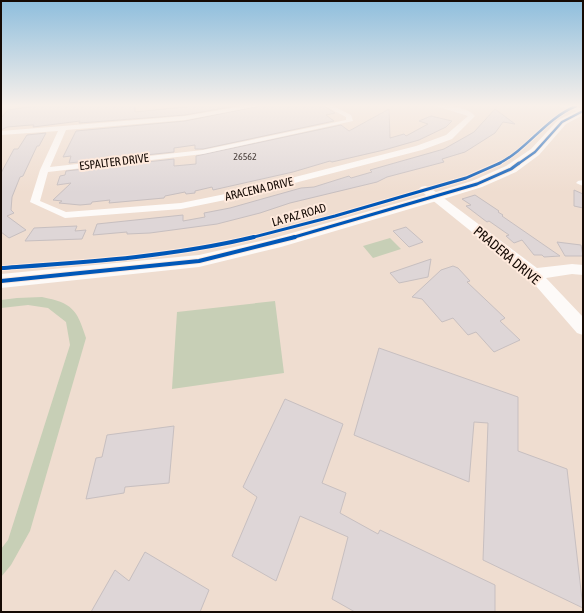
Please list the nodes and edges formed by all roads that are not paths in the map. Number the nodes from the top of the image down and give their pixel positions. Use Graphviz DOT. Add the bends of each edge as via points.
graph roads {
  1 [pos="60,135"];
  2 [pos="285,135"];
  3 [pos="452,135"];
  4 [pos="536,135"];
  5 [pos="44,170"];
  6 [pos="430,193"];
  7 [pos="1,268"];
  8 [pos="583,270"];
  9 [pos="534,274"];
  10 [pos="1,280"];
  11 [pos="583,328"];
  1 -- 5 [label="street"];
  2 -- 5 [label="street, ESPALTER DRIVE" via="204,152"];
  3 -- 5 [label="street, ARACENA DRIVE" via="419,148 240,194 181,206 65,215 35,202"];
  4 -- 6 [label="main road, LA PAZ ROAD" via="524,147 501,163"];
  6 -- 7 [label="main road, LA PAZ ROAD" via="202,248"];
  6 -- 9 [label="street, PRADERA DRIVE"];
  6 -- 10 [label="main road, LA PAZ ROAD" via="281,241 199,261"];
  8 -- 9 [label="street"];
  9 -- 11 [label="street, PRADERA DRIVE"];
}
